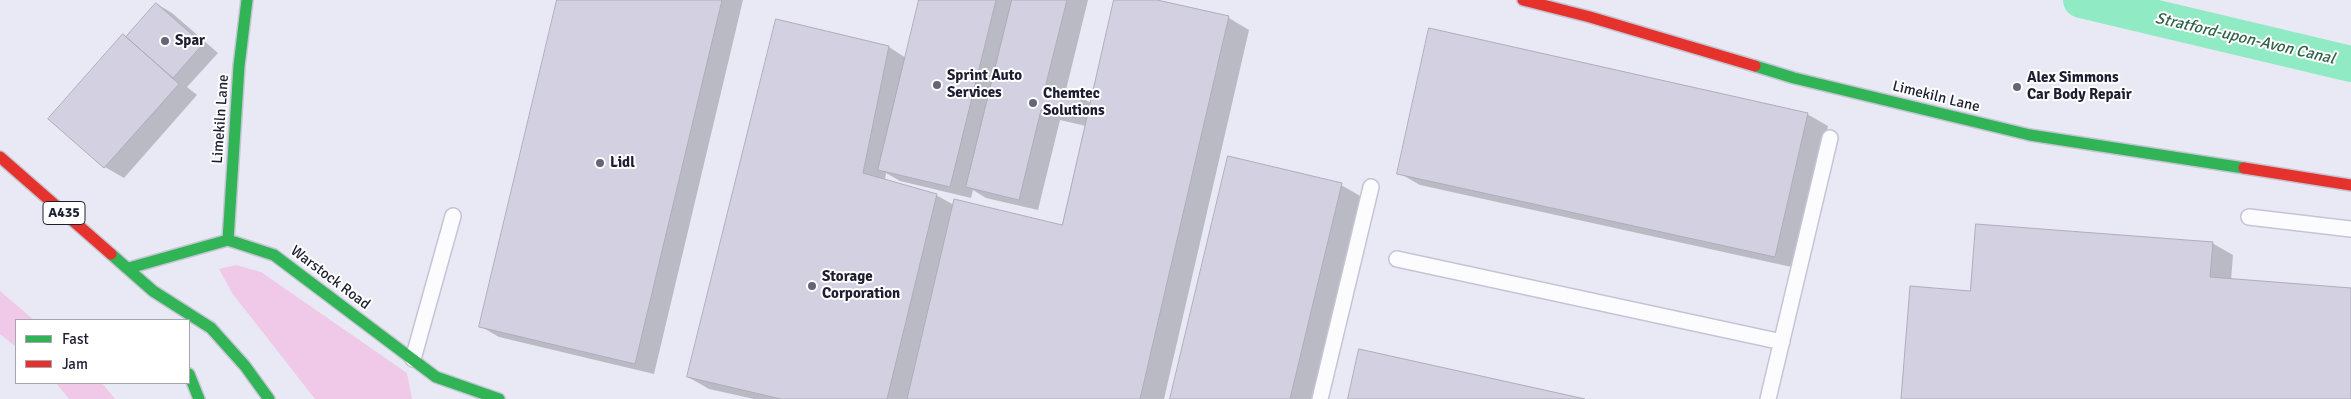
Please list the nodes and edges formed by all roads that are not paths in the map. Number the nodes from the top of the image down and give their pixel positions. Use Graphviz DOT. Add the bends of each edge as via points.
graph roads {
  1 [pos="247,0"];
  2 [pos="1523,0"];
  3 [pos="1830,138"];
  4 [pos="0,157"];
  5 [pos="2351,185"];
  6 [pos="1371,187"];
  7 [pos="452,216"];
  8 [pos="2249,217"];
  9 [pos="2351,229"];
  10 [pos="228,240"];
  11 [pos="1397,258"];
  12 [pos="129,268"];
  13 [pos="153,291"];
  14 [pos="162,313"];
  15 [pos="1782,342"];
  16 [pos="413,359"];
  17 [pos="190,376"];
  18 [pos="436,377"];
  19 [pos="432,391"];
  20 [pos="200,399"];
  21 [pos="269,399"];
  22 [pos="499,399"];
  23 [pos="1320,399"];
  24 [pos="1768,399"];
  1 -- 10 [label="main road, Limekiln Lane" via="239,66"];
  2 -- 5 [label="main road, Limekiln Lane" via="1794,78 2030,135"];
  3 -- 15 [label="lane"];
  4 -- 12 [label="main road, A435"];
  6 -- 23 [label="lane"];
  7 -- 16 [label="lane"];
  8 -- 9 [label="lane"];
  10 -- 12 [label="main road"];
  10 -- 16 [label="main road, Warstock Road" via="274,254"];
  11 -- 15 [label="lane"];
  12 -- 13 [label="main road, A435"];
  13 -- 14 [label="main road, A435"];
  13 -- 21 [label="main road, A435" via="211,328"];
  15 -- 24 [label="lane"];
  16 -- 18 [label="main road, Warstock Road"];
  17 -- 20 [label="main road"];
  18 -- 19 [label="main road"];
  18 -- 22 [label="main road, Warstock Road"];
}
